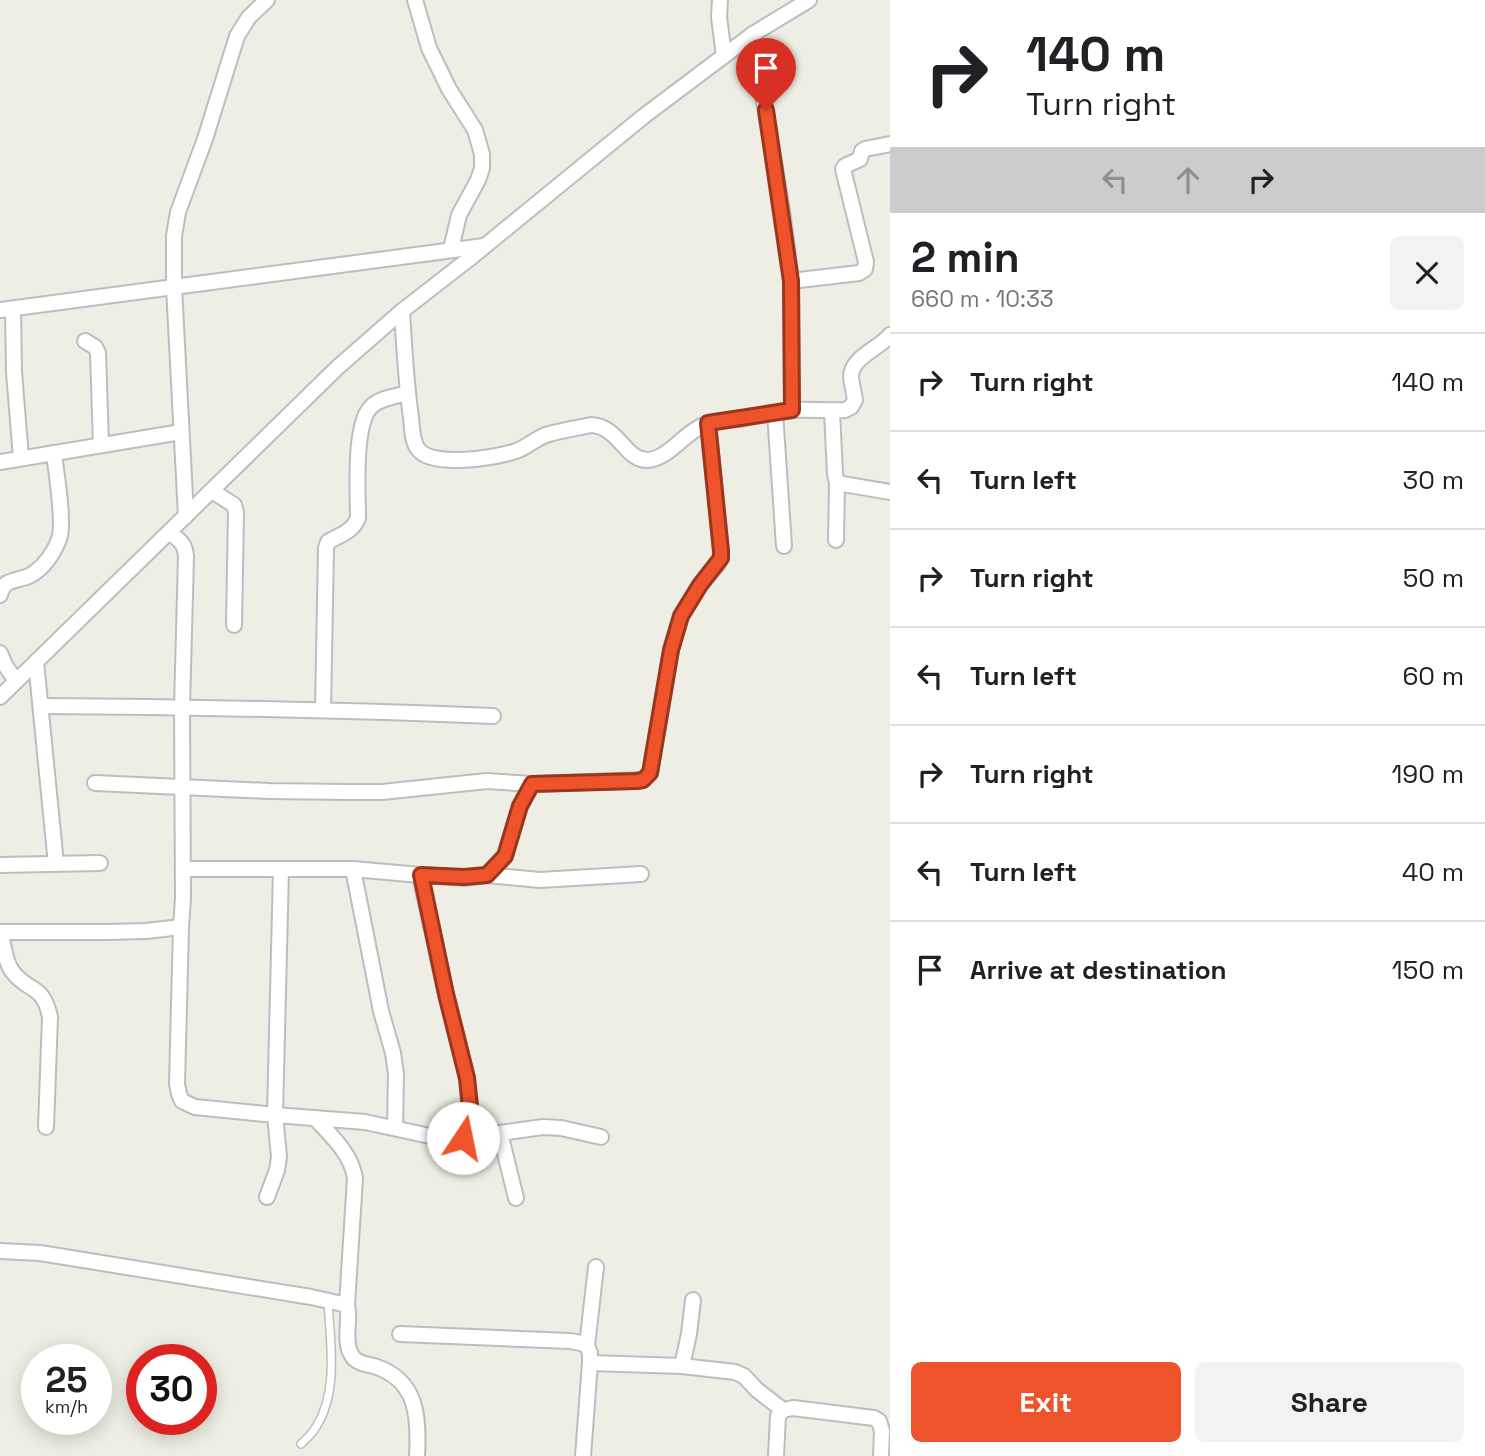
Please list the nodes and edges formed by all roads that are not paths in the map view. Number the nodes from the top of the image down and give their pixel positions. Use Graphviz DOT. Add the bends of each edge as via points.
graph roads {
  1 [pos="267,0"];
  2 [pos="415,0"];
  3 [pos="720,0"];
  4 [pos="809,0"];
  5 [pos="753,34"];
  6 [pos="724,56"];
  7 [pos="890,144"];
  8 [pos="486,245"];
  9 [pos="451,249"];
  10 [pos="791,281"];
  11 [pos="174,286"];
  12 [pos="6,309"];
  13 [pos="402,311"];
  14 [pos="890,335"];
  15 [pos="85,341"];
  16 [pos="408,393"];
  17 [pos="792,410"];
  18 [pos="832,411"];
  19 [pos="775,413"];
  20 [pos="708,423"];
  21 [pos="181,432"];
  22 [pos="101,445"];
  23 [pos="54,453"];
  24 [pos="22,458"];
  25 [pos="0,462"];
  26 [pos="837,483"];
  27 [pos="212,491"];
  28 [pos="890,492"];
  29 [pos="186,516"];
  30 [pos="169,532"];
  31 [pos="836,540"];
  32 [pos="784,546"];
  33 [pos="0,595"];
  34 [pos="234,625"];
  35 [pos="0,653"];
  36 [pos="36,662"];
  37 [pos="16,681"];
  38 [pos="0,697"];
  39 [pos="41,706"];
  40 [pos="183,707"];
  41 [pos="323,709"];
  42 [pos="494,716"];
  43 [pos="95,783"];
  44 [pos="532,784"];
  45 [pos="183,786"];
  46 [pos="100,863"];
  47 [pos="56,864"];
  48 [pos="0,865"];
  49 [pos="183,869"];
  50 [pos="281,869"];
  51 [pos="353,869"];
  52 [pos="641,874"];
  53 [pos="421,875"];
  54 [pos="487,875"];
  55 [pos="181,927"];
  56 [pos="0,932"];
  57 [pos="275,1115"];
  58 [pos="315,1118"];
  59 [pos="46,1127"];
  60 [pos="395,1128"];
  61 [pos="500,1133"];
  62 [pos="601,1137"];
  63 [pos="463,1138"];
  64 [pos="267,1197"];
  65 [pos="516,1198"];
  66 [pos="0,1251"];
  67 [pos="596,1267"];
  68 [pos="693,1300"];
  69 [pos="328,1301"];
  70 [pos="347,1306"];
  71 [pos="400,1334"];
  72 [pos="587,1346"];
  73 [pos="590,1363"];
  74 [pos="682,1366"];
  75 [pos="783,1409"];
  76 [pos="301,1444"];
  77 [pos="417,1456"];
  78 [pos="583,1456"];
  79 [pos="776,1456"];
  80 [pos="881,1456"];
  1 -- 11 [label="street" via="237,36 178,212"];
  2 -- 9 [label="street" via="429,48 475,130 482,154 478,180 459,215"];
  3 -- 6 [label="street"];
  4 -- 5 [label="street"];
  5 -- 6 [label="street"];
  5 -- 10 [label="street"];
  6 -- 8 [label="street"];
  7 -- 10 [label="street" via="865,149 860,159 843,169 864,269"];
  8 -- 9 [label="street"];
  8 -- 13 [label="street"];
  9 -- 11 [label="street"];
  10 -- 17 [label="street"];
  11 -- 12 [label="street"];
  11 -- 21 [label="street"];
  12 -- 24 [label="street"];
  13 -- 16 [label="street"];
  13 -- 27 [label="street"];
  14 -- 18 [label="street" via="852,368 854,404"];
  15 -- 22 [label="street" via="98,353"];
  16 -- 20 [label="street" via="414,442 419,451 433,458 513,452 540,437 591,425 605,427 637,458 650,460"];
  16 -- 41 [label="street" via="378,401 365,415 356,523 326,548"];
  17 -- 18 [label="street"];
  17 -- 19 [label="street"];
  18 -- 26 [label="street"];
  19 -- 20 [label="street"];
  19 -- 32 [label="street"];
  20 -- 44 [label="street" via="721,558 681,616 650,773 637,781"];
  21 -- 22 [label="street"];
  21 -- 29 [label="street"];
  22 -- 23 [label="street"];
  23 -- 24 [label="street"];
  23 -- 33 [label="street" via="59,539 44,564 34,573 8,582"];
  24 -- 25 [label="street"];
  26 -- 28 [label="street"];
  26 -- 31 [label="street"];
  27 -- 29 [label="street"];
  27 -- 34 [label="street" via="236,512"];
  29 -- 30 [label="street"];
  30 -- 36 [label="street"];
  30 -- 40 [label="street" via="185,546 186,556"];
  35 -- 37 [label="street"];
  36 -- 37 [label="street"];
  36 -- 39 [label="street"];
  37 -- 38 [label="street"];
  39 -- 40 [label="street"];
  39 -- 47 [label="street"];
  40 -- 41 [label="street"];
  40 -- 45 [label="street"];
  41 -- 42 [label="street"];
  43 -- 45 [label="street"];
  44 -- 45 [label="street" via="487,781 382,792"];
  44 -- 54 [label="street" via="520,806 505,856"];
  45 -- 49 [label="street"];
  46 -- 47 [label="street"];
  47 -- 48 [label="street"];
  49 -- 50 [label="street"];
  49 -- 55 [label="street"];
  50 -- 51 [label="street"];
  50 -- 57 [label="street"];
  51 -- 53 [label="street"];
  51 -- 60 [label="street" via="393,1053"];
  52 -- 54 [label="street" via="540,880"];
  53 -- 54 [label="street"];
  53 -- 63 [label="street" via="467,1078 470,1106"];
  55 -- 56 [label="street"];
  55 -- 57 [label="street" via="177,1084 182,1101 195,1107"];
  56 -- 59 [label="street" via="9,966 48,1004"];
  57 -- 58 [label="street"];
  57 -- 64 [label="street" via="279,1157"];
  58 -- 60 [label="street"];
  58 -- 70 [label="street" via="346,1153 355,1178"];
  60 -- 63 [label="street"];
  61 -- 62 [label="street" via="543,1127"];
  61 -- 63 [label="street"];
  61 -- 65 [label="street"];
  66 -- 69 [label="street" via="40,1253"];
  67 -- 72 [label="street"];
  68 -- 74 [label="street"];
  69 -- 70 [label="street"];
  69 -- 76 [label="lane" via="330,1386 321,1418"];
  70 -- 77 [label="street" via="350,1352 358,1362 398,1380 412,1400 418,1421"];
  71 -- 72 [label="street" via="570,1341"];
  72 -- 73 [label="street"];
  73 -- 74 [label="street"];
  73 -- 78 [label="street"];
  74 -- 75 [label="street" via="735,1372"];
  75 -- 79 [label="street" via="778,1416"];
  75 -- 80 [label="street" via="874,1418 883,1431"];
}
